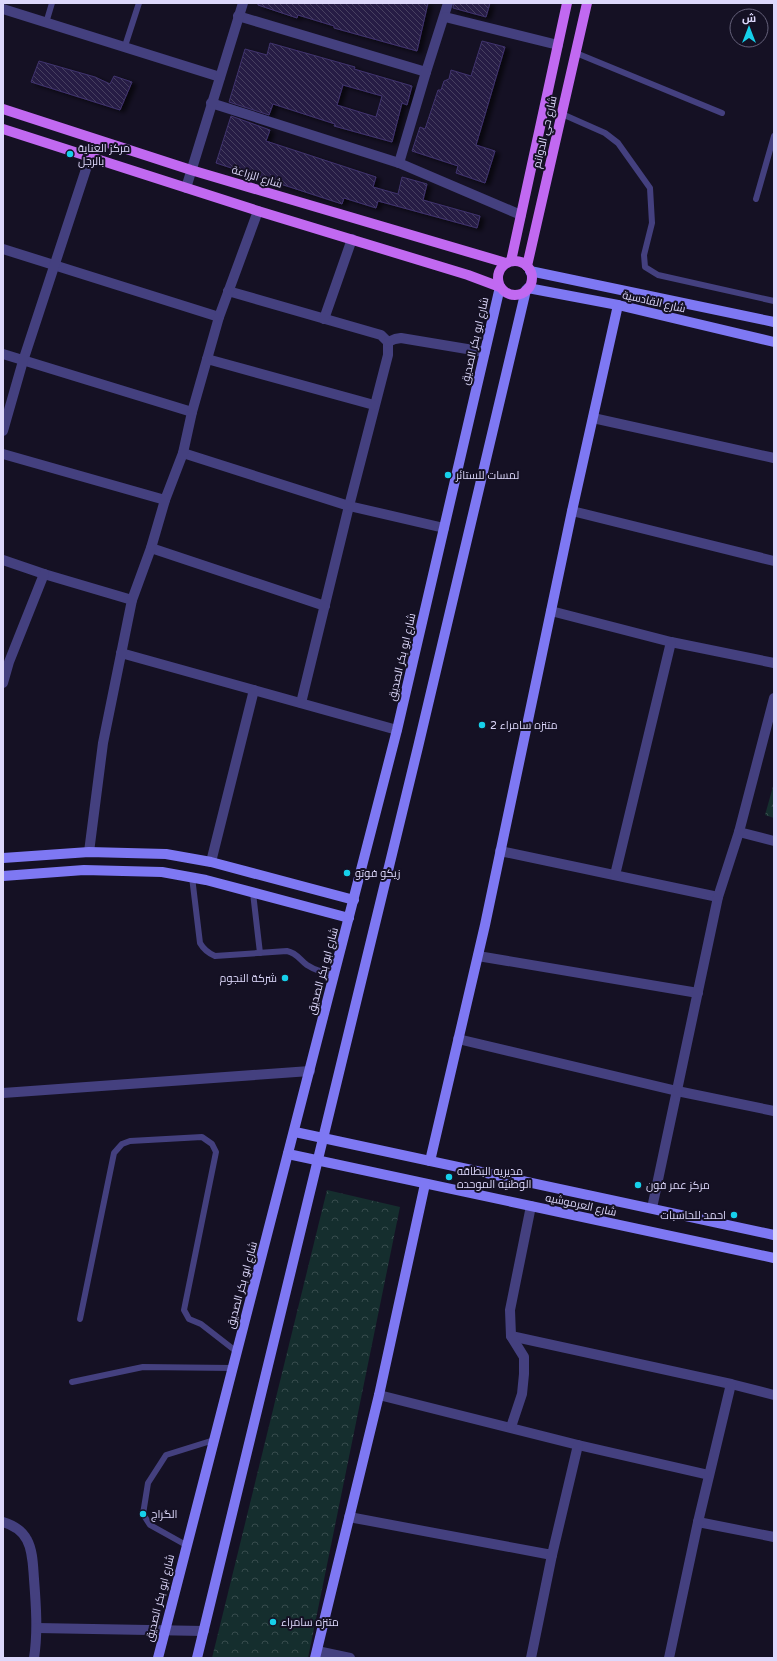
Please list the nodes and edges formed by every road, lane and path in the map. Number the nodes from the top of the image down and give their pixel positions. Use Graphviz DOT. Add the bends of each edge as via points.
graph roads {
  1 [pos="52,3"];
  2 [pos="139,3"];
  3 [pos="242,3"];
  4 [pos="448,3"];
  5 [pos="567,3"];
  6 [pos="587,3"];
  7 [pos="3,9"];
  8 [pos="238,16"];
  9 [pos="445,17"];
  10 [pos="46,22"];
  11 [pos="558,45"];
  12 [pos="125,46"];
  13 [pos="576,53"];
  14 [pos="426,72"];
  15 [pos="220,77"];
  16 [pos="211,103"];
  17 [pos="3,109"];
  18 [pos="722,113"];
  19 [pos="562,114"];
  20 [pos="3,129"];
  21 [pos="774,136"];
  22 [pos="90,157"];
  23 [pos="399,163"];
  24 [pos="191,170"];
  25 [pos="186,188"];
  26 [pos="756,199"];
  27 [pos="258,211"];
  28 [pos="521,215"];
  29 [pos="352,239"];
  30 [pos="3,249"];
  31 [pos="508,262"];
  32 [pos="55,265"];
  33 [pos="528,269"];
  34 [pos="500,287"];
  35 [pos="527,289"];
  36 [pos="228,291"];
  37 [pos="774,301"];
  38 [pos="618,305"];
  39 [pos="219,317"];
  40 [pos="324,319"];
  41 [pos="774,322"];
  42 [pos="388,342"];
  43 [pos="774,342"];
  44 [pos="485,352"];
  45 [pos="3,354"];
  46 [pos="207,360"];
  47 [pos="23,361"];
  48 [pos="374,405"];
  49 [pos="192,412"];
  50 [pos="593,418"];
  51 [pos="3,431"];
  52 [pos="183,453"];
  53 [pos="3,454"];
  54 [pos="774,458"];
  55 [pos="165,500"];
  56 [pos="349,506"];
  57 [pos="572,511"];
  58 [pos="444,528"];
  59 [pos="151,548"];
  60 [pos="3,560"];
  61 [pos="774,561"];
  62 [pos="44,574"];
  63 [pos="132,600"];
  64 [pos="325,606"];
  65 [pos="551,611"];
  66 [pos="671,642"];
  67 [pos="121,653"];
  68 [pos="6,661"];
  69 [pos="774,663"];
  70 [pos="3,683"];
  71 [pos="254,690"];
  72 [pos="774,698"];
  73 [pos="301,703"];
  74 [pos="397,730"];
  75 [pos="739,832"];
  76 [pos="774,841"];
  77 [pos="500,851"];
  78 [pos="89,852"];
  79 [pos="3,858"];
  80 [pos="211,862"];
  81 [pos="615,875"];
  82 [pos="3,876"];
  83 [pos="192,877"];
  84 [pos="253,893"];
  85 [pos="718,897"];
  86 [pos="354,900"];
  87 [pos="349,918"];
  88 [pos="260,953"];
  89 [pos="478,956"];
  90 [pos="335,974"];
  91 [pos="698,993"];
  92 [pos="458,1039"];
  93 [pos="310,1072"];
  94 [pos="676,1092"];
  95 [pos="3,1094"];
  96 [pos="774,1111"];
  97 [pos="294,1132"];
  98 [pos="323,1138"];
  99 [pos="288,1154"];
  100 [pos="318,1161"];
  101 [pos="430,1161"];
  102 [pos="425,1184"];
  103 [pos="530,1206"];
  104 [pos="652,1208"];
  105 [pos="774,1235"];
  106 [pos="774,1258"];
  107 [pos="80,1319"];
  108 [pos="511,1336"];
  109 [pos="237,1352"];
  110 [pos="233,1368"];
  111 [pos="72,1382"];
  112 [pos="731,1384"];
  113 [pos="379,1395"];
  114 [pos="774,1395"];
  115 [pos="511,1427"];
  116 [pos="214,1440"];
  117 [pos="578,1445"];
  118 [pos="709,1475"];
  119 [pos="349,1517"];
  120 [pos="3,1522"];
  121 [pos="698,1522"];
  122 [pos="774,1537"];
  123 [pos="186,1545"];
  124 [pos="552,1555"];
  125 [pos="37,1628"];
  126 [pos="165,1631"];
  127 [pos="204,1631"];
  128 [pos="316,1655"];
  129 [pos="34,1658"];
  130 [pos="158,1658"];
  131 [pos="197,1658"];
  132 [pos="350,1658"];
  133 [pos="531,1658"];
  134 [pos="669,1658"];
  1 -- 10 [label="lane"];
  2 -- 12 [label="lane"];
  3 -- 8 [label="street"];
  4 -- 9 [label="street"];
  5 -- 11 [label="main road, شارع حي الدوانم"];
  6 -- 13 [label="main road, شارع حي الدوانم"];
  7 -- 10 [label="street"];
  8 -- 14 [label="street"];
  8 -- 15 [label="street"];
  9 -- 11 [label="street"];
  9 -- 14 [label="street"];
  10 -- 12 [label="street"];
  11 -- 28 [label="main road, شارع حي الدوانم"];
  12 -- 15 [label="street"];
  13 -- 18 [label="lane"];
  13 -- 19 [label="main road, شارع حي الدوانم"];
  14 -- 23 [label="street"];
  15 -- 16 [label="street"];
  16 -- 23 [label="street"];
  16 -- 24 [label="street"];
  17 -- 24 [label="main road, شارع الزراعة"];
  19 -- 33 [label="main road, شارع حي الدوانم"];
  19 -- 37 [label="lane" via="605,133 618,143 650,188 652,223 644,255 645,267 658,275"];
  20 -- 22 [label="main road"];
  21 -- 26 [label="lane"];
  22 -- 25 [label="main road"];
  22 -- 32 [label="street"];
  23 -- 28 [label="street"];
  24 -- 25 [label="street"];
  24 -- 31 [label="main road, شارع الزراعة"];
  25 -- 27 [label="main road"];
  27 -- 29 [label="main road"];
  27 -- 36 [label="street"];
  28 -- 31 [label="main road, شارع حي الدوانم"];
  29 -- 34 [label="main road"];
  29 -- 40 [label="street"];
  30 -- 32 [label="street"];
  31 -- 33 [label="main road" via="517,261"];
  31 -- 34 [label="main road" via="498,276"];
  32 -- 39 [label="street"];
  32 -- 47 [label="street"];
  33 -- 35 [label="main road" via="532,277"];
  33 -- 41 [label="main road, شارع القادسية"];
  34 -- 35 [label="main road" via="514,294"];
  34 -- 44 [label="main road, شارع ابو بكر الصديق"];
  35 -- 38 [label="main road, شارع القادسية"];
  35 -- 98 [label="main road"];
  36 -- 39 [label="street"];
  36 -- 40 [label="street"];
  38 -- 43 [label="main road, شارع القادسية"];
  38 -- 50 [label="main road"];
  39 -- 46 [label="street"];
  40 -- 42 [label="street" via="381,335"];
  42 -- 44 [label="street" via="401,338"];
  42 -- 48 [label="street" via="388,355"];
  44 -- 58 [label="main road, شارع ابو بكر الصديق"];
  45 -- 47 [label="street"];
  46 -- 48 [label="street"];
  46 -- 49 [label="street"];
  47 -- 49 [label="street"];
  47 -- 51 [label="street"];
  48 -- 56 [label="street"];
  49 -- 52 [label="street"];
  50 -- 54 [label="street"];
  50 -- 57 [label="main road"];
  52 -- 55 [label="street"];
  52 -- 56 [label="street"];
  53 -- 55 [label="street"];
  55 -- 59 [label="street"];
  56 -- 58 [label="street"];
  56 -- 64 [label="street"];
  57 -- 61 [label="street"];
  57 -- 65 [label="main road"];
  58 -- 74 [label="main road, شارع ابو بكر الصديق"];
  59 -- 63 [label="street"];
  59 -- 64 [label="street"];
  60 -- 62 [label="street"];
  62 -- 63 [label="street"];
  62 -- 68 [label="street"];
  63 -- 67 [label="street"];
  64 -- 73 [label="street"];
  65 -- 66 [label="street"];
  65 -- 77 [label="main road"];
  66 -- 69 [label="street"];
  66 -- 81 [label="street"];
  67 -- 71 [label="street"];
  67 -- 78 [label="street" via="102,743"];
  68 -- 70 [label="street"];
  71 -- 73 [label="street"];
  71 -- 80 [label="street"];
  72 -- 75 [label="street"];
  73 -- 74 [label="street"];
  74 -- 86 [label="main road, شارع ابو بكر الصديق"];
  75 -- 76 [label="street"];
  75 -- 85 [label="street"];
  77 -- 81 [label="street"];
  77 -- 89 [label="main road"];
  78 -- 79 [label="main road"];
  78 -- 80 [label="main road" via="166,854"];
  80 -- 86 [label="main road"];
  81 -- 85 [label="street"];
  82 -- 83 [label="main road" via="116,870 162,872"];
  83 -- 84 [label="main road"];
  83 -- 88 [label="lane" via="200,943 203,949 215,956"];
  84 -- 87 [label="main road"];
  84 -- 88 [label="lane"];
  85 -- 91 [label="street"];
  86 -- 87 [label="main road, شارع ابو بكر الصديق"];
  87 -- 90 [label="main road, شارع ابو بكر الصديق"];
  88 -- 90 [label="lane" via="292,952 312,968"];
  89 -- 91 [label="street"];
  89 -- 92 [label="main road"];
  90 -- 93 [label="main road, شارع ابو بكر الصديق"];
  91 -- 94 [label="street"];
  92 -- 94 [label="street"];
  92 -- 101 [label="main road"];
  93 -- 95 [label="street"];
  93 -- 97 [label="main road, شارع ابو بكر الصديق"];
  94 -- 96 [label="street"];
  94 -- 104 [label="street"];
  97 -- 98 [label="main road, شارع العرموشيه"];
  97 -- 99 [label="main road, شارع ابو بكر الصديق"];
  98 -- 100 [label="main road"];
  98 -- 101 [label="main road, شارع العرموشيه"];
  99 -- 100 [label="main road, شارع العرموشيه"];
  99 -- 109 [label="main road, شارع ابو بكر الصديق"];
  100 -- 102 [label="main road, شارع العرموشيه"];
  100 -- 127 [label="main road"];
  101 -- 104 [label="main road, شارع العرموشيه"];
  102 -- 103 [label="main road, شارع العرموشيه"];
  102 -- 113 [label="main road"];
  103 -- 106 [label="main road, شارع العرموشيه"];
  103 -- 108 [label="street" via="510,1310"];
  104 -- 105 [label="main road, شارع العرموشيه"];
  107 -- 109 [label="lane" via="114,1153 122,1144 130,1141 202,1137 212,1144 216,1152 184,1310 189,1319 201,1324"];
  108 -- 112 [label="street"];
  108 -- 115 [label="street" via="524,1357 522,1394"];
  109 -- 110 [label="main road, شارع ابو بكر الصديق"];
  110 -- 111 [label="lane" via="143,1367"];
  110 -- 116 [label="main road, شارع ابو بكر الصديق"];
  112 -- 114 [label="street"];
  112 -- 118 [label="street"];
  113 -- 115 [label="street"];
  113 -- 119 [label="main road"];
  115 -- 117 [label="street"];
  116 -- 123 [label="main road, شارع ابو بكر الصديق"];
  116 -- 123 [label="lane" via="166,1455 148,1483 143,1514 150,1525"];
  117 -- 118 [label="street"];
  117 -- 124 [label="street"];
  118 -- 121 [label="street"];
  119 -- 124 [label="street"];
  119 -- 128 [label="main road"];
  120 -- 125 [label="street" via="21,1532 30,1545"];
  121 -- 122 [label="street"];
  121 -- 134 [label="street"];
  123 -- 126 [label="main road, شارع ابو بكر الصديق"];
  124 -- 133 [label="street"];
  125 -- 126 [label="street"];
  125 -- 129 [label="street"];
  126 -- 127 [label="street"];
  126 -- 130 [label="main road, شارع ابو بكر الصديق"];
  127 -- 131 [label="main road"];
  128 -- 132 [label="street"];
}
